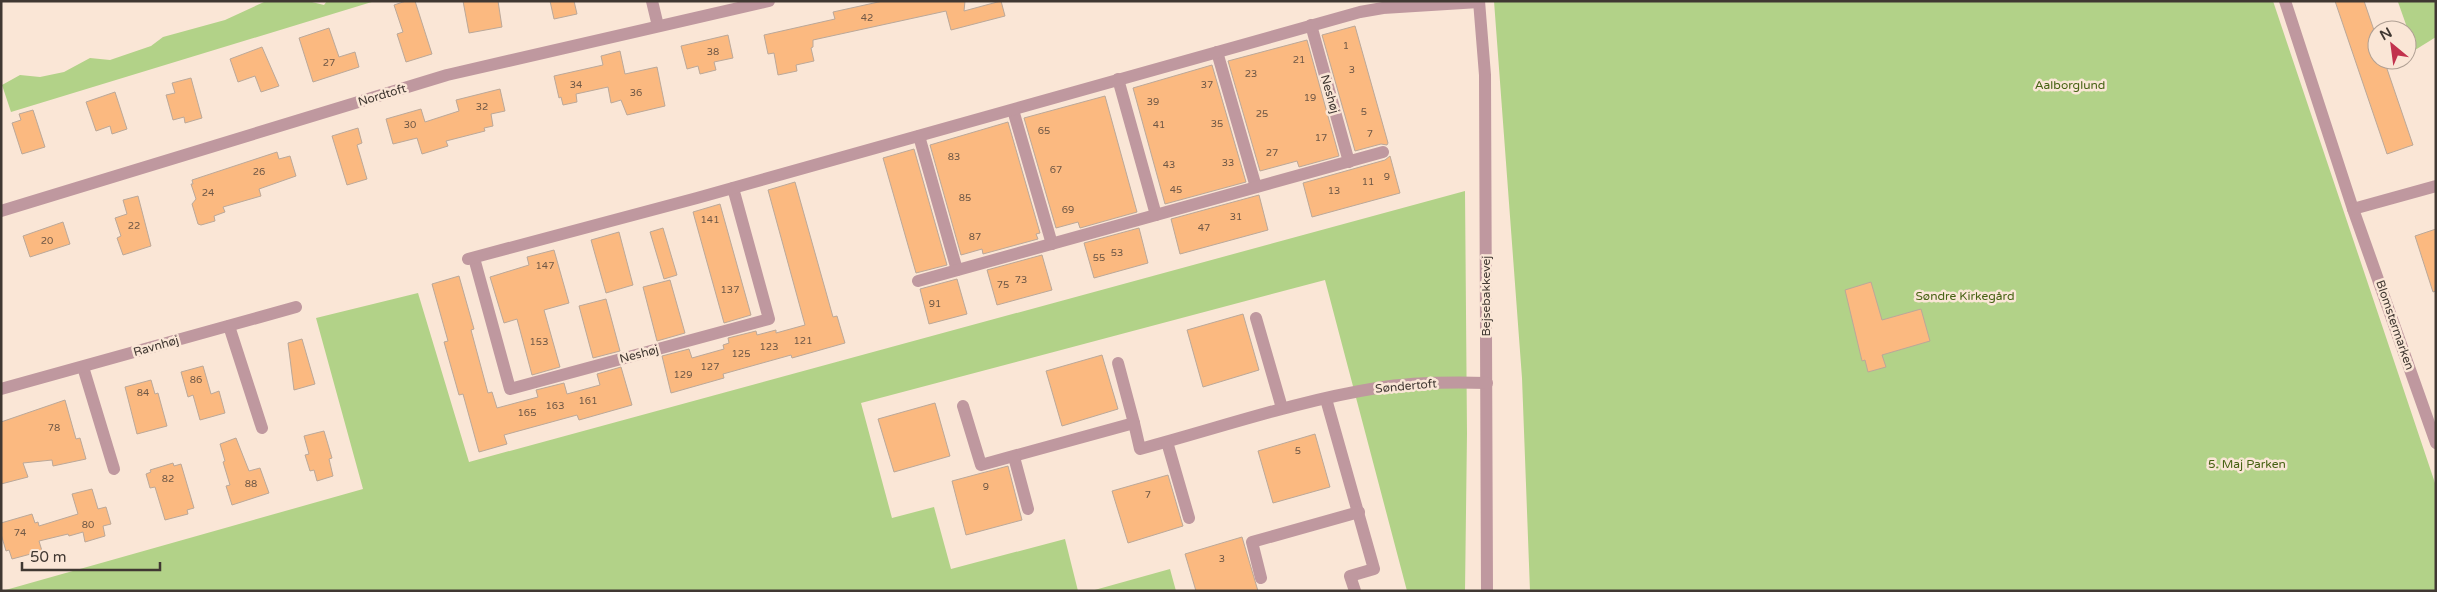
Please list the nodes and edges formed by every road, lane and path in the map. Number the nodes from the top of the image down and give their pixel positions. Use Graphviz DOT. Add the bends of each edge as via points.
graph roads {
  1 [pos="652,1"];
  2 [pos="769,1"];
  3 [pos="2286,1"];
  4 [pos="1479,2"];
  5 [pos="1311,25"];
  6 [pos="658,26"];
  7 [pos="1217,52"];
  8 [pos="1118,80"];
  9 [pos="1013,110"];
  10 [pos="919,136"];
  11 [pos="1383,152"];
  12 [pos="1349,162"];
  13 [pos="2436,186"];
  14 [pos="1256,187"];
  15 [pos="733,188"];
  16 [pos="2354,208"];
  17 [pos="1,211"];
  18 [pos="1156,215"];
  19 [pos="1052,244"];
  20 [pos="958,270"];
  21 [pos="918,281"];
  22 [pos="296,307"];
  23 [pos="1256,318"];
  24 [pos="229,326"];
  25 [pos="1118,363"];
  26 [pos="83,366"];
  27 [pos="1487,383"];
  28 [pos="1,389"];
  29 [pos="1326,399"];
  30 [pos="963,406"];
  31 [pos="1282,408"];
  32 [pos="1134,423"];
  33 [pos="262,428"];
  34 [pos="1167,442"];
  35 [pos="2436,442"];
  36 [pos="1014,457"];
  37 [pos="114,469"];
  38 [pos="1028,509"];
  39 [pos="1358,512"];
  40 [pos="1189,518"];
  41 [pos="1261,578"];
  42 [pos="1355,591"];
  43 [pos="1486,591"];
  1 -- 6 [label="street"];
  2 -- 6 [label="street, Nordtoft"];
  3 -- 16 [label="street, Blomstermarken"];
  4 -- 5 [label="street, Neshøj" via="1383,8"];
  4 -- 27 [label="street, Bejsebakkevej" via="1484,75"];
  5 -- 7 [label="street, Neshøj"];
  5 -- 12 [label="street, Neshøj"];
  6 -- 17 [label="street, Nordtoft" via="447,75"];
  7 -- 8 [label="street, Neshøj"];
  7 -- 14 [label="street"];
  8 -- 9 [label="street, Neshøj"];
  8 -- 18 [label="street"];
  9 -- 10 [label="street, Neshøj"];
  9 -- 19 [label="street"];
  10 -- 15 [label="street, Neshøj"];
  10 -- 20 [label="street"];
  11 -- 12 [label="street"];
  12 -- 14 [label="street"];
  13 -- 16 [label="street"];
  14 -- 18 [label="street"];
  15 -- 15 [label="street, Neshøj" via="471,258 510,389 769,319"];
  16 -- 35 [label="street, Blomstermarken"];
  18 -- 19 [label="street"];
  19 -- 20 [label="street"];
  20 -- 21 [label="street"];
  22 -- 24 [label="street, Ravnhøj"];
  23 -- 31 [label="street"];
  24 -- 26 [label="street, Ravnhøj"];
  24 -- 33 [label="street"];
  25 -- 32 [label="street, Søndertoft"];
  26 -- 28 [label="street, Ravnhøj"];
  26 -- 37 [label="street"];
  27 -- 29 [label="street, Søndertoft" via="1413,384"];
  27 -- 43 [label="street, Bejsebakkevej"];
  29 -- 31 [label="street, Søndertoft"];
  29 -- 39 [label="street"];
  30 -- 36 [label="street" via="981,465"];
  31 -- 34 [label="street, Søndertoft"];
  32 -- 34 [label="street, Søndertoft" via="1140,449"];
  32 -- 36 [label="street"];
  34 -- 40 [label="street"];
  36 -- 38 [label="street"];
  39 -- 41 [label="street" via="1252,542"];
  39 -- 42 [label="street" via="1374,569 1350,576"];
}
